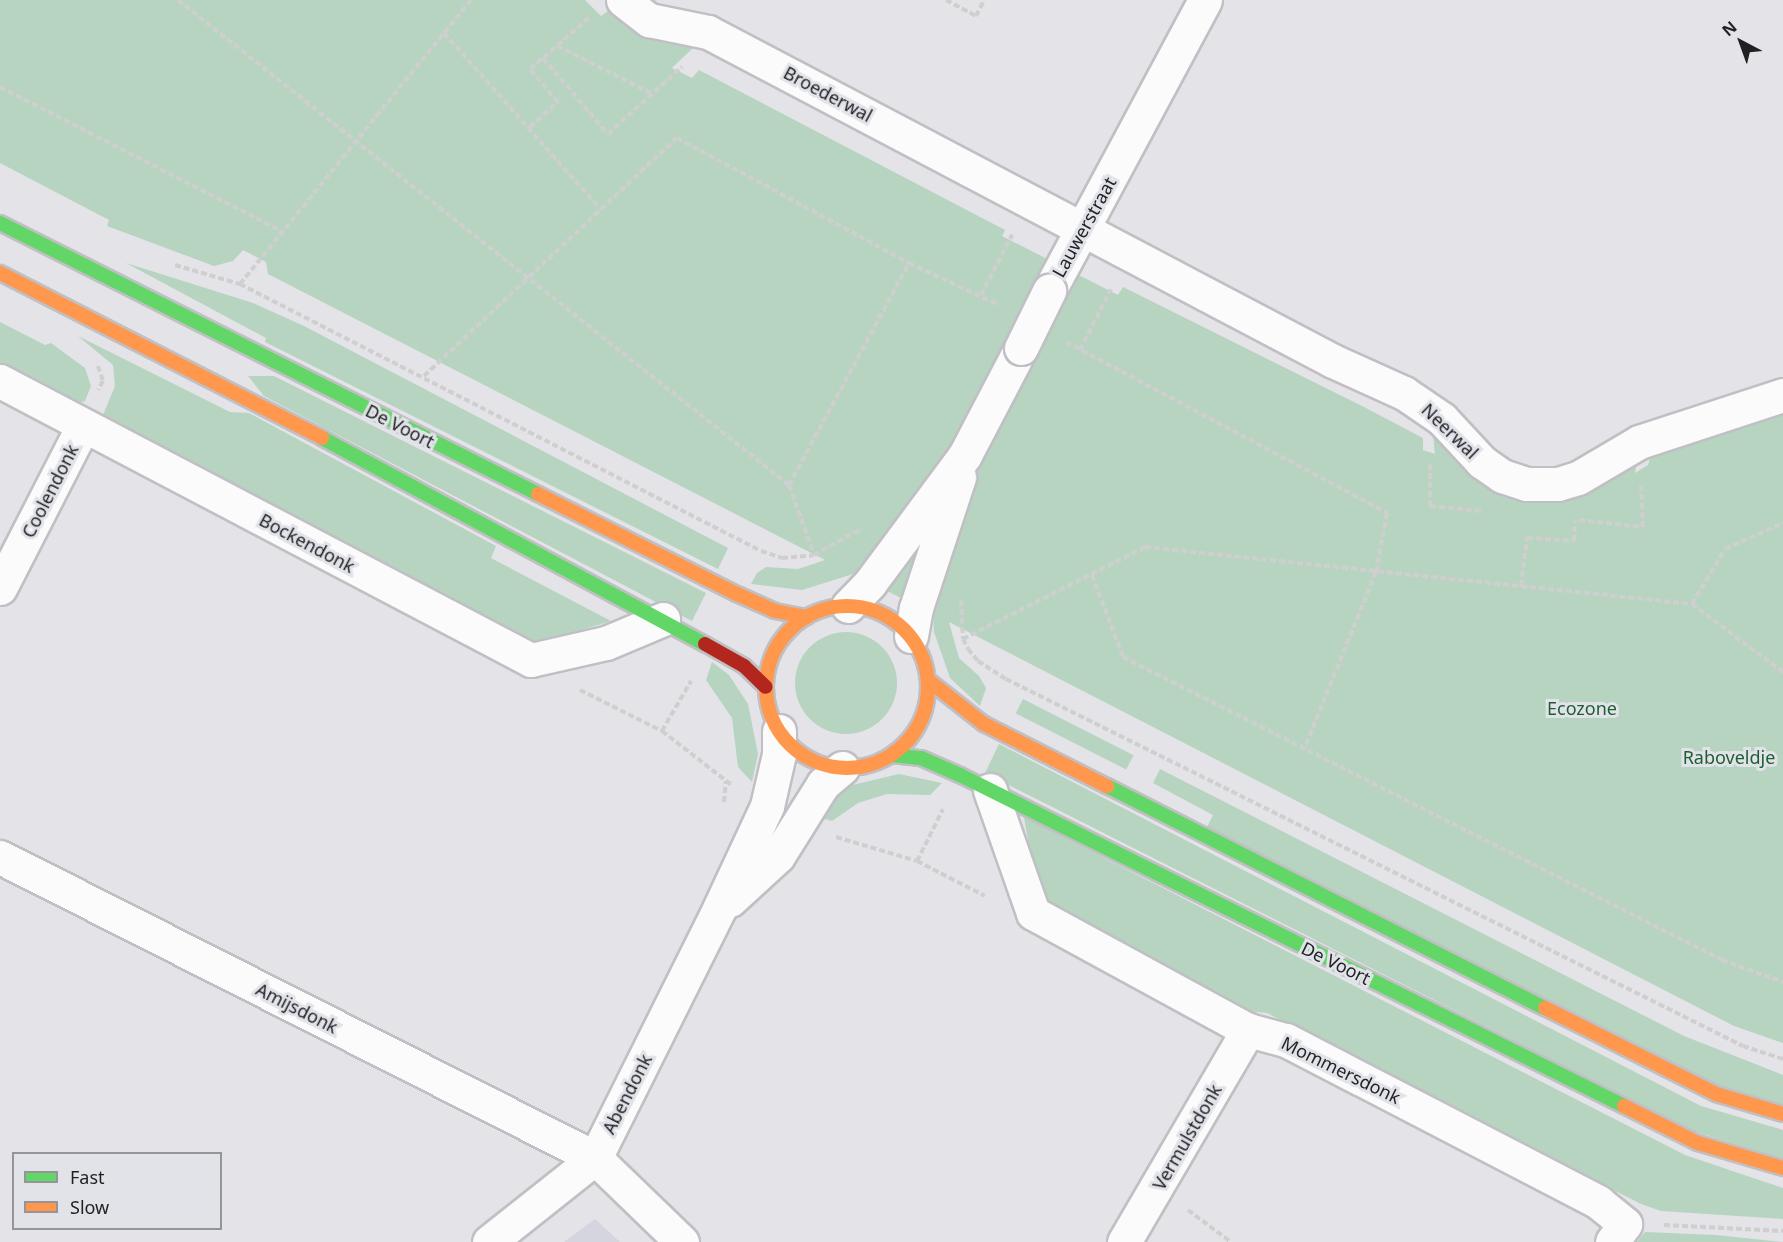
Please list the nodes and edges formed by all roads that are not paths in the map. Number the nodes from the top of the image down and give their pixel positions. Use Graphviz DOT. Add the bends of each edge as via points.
graph roads {
  1 [pos="623,0"];
  2 [pos="1205,0"];
  3 [pos="0,224"];
  4 [pos="1085,228"];
  5 [pos="0,273"];
  6 [pos="0,381"];
  7 [pos="1783,395"];
  8 [pos="83,426"];
  9 [pos="965,455"];
  10 [pos="0,588"];
  11 [pos="848,606"];
  12 [pos="806,617"];
  13 [pos="663,619"];
  14 [pos="911,636"];
  15 [pos="928,680"];
  16 [pos="766,687"];
  17 [pos="779,731"];
  18 [pos="891,755"];
  19 [pos="842,768"];
  20 [pos="990,790"];
  21 [pos="0,857"];
  22 [pos="719,909"];
  23 [pos="1248,1030"];
  24 [pos="1783,1114"];
  25 [pos="594,1158"];
  26 [pos="1783,1168"];
  27 [pos="1619,1233"];
  28 [pos="489,1242"];
  29 [pos="682,1242"];
  30 [pos="1124,1242"];
  1 -- 4 [label="street, Broederwal" via="650,20 708,32"];
  2 -- 4 [label="street, Lauwerstraat"];
  3 -- 12 [label="street, De Voort" via="737,594 775,611"];
  4 -- 7 [label="street, Neerwal" via="1333,361 1424,404 1482,462 1502,476 1526,484 1558,484 1578,478 1639,442"];
  4 -- 9 [label="street, Lauwerstraat, bridge"];
  5 -- 13 [label="street" via="189,368"];
  6 -- 8 [label="street, Bockendonk"];
  8 -- 10 [label="street, Coolendonk"];
  8 -- 13 [label="street, Bockendonk" via="531,660 606,643"];
  9 -- 11 [label="street, Lauwerstraat" via="870,583"];
  9 -- 14 [label="street, Lauwerstraat" via="916,608"];
  11 -- 12 [label="street, De Voort" via="833,606"];
  11 -- 14 [label="street, De Voort" via="872,609"];
  12 -- 16 [label="street, De Voort" via="777,647"];
  13 -- 16 [label="street" via="744,666"];
  14 -- 15 [label="street, De Voort" via="923,657"];
  15 -- 18 [label="street, De Voort" via="927,702 920,722"];
  15 -- 24 [label="street" via="949,700 1006,734 1716,1094"];
  16 -- 17 [label="street"];
  17 -- 19 [label="street, De Voort" via="806,756"];
  17 -- 22 [label="street, Abendonk" via="779,754 767,806"];
  18 -- 19 [label="street, De Voort" via="859,767"];
  18 -- 20 [label="street, De Voort" via="921,758"];
  19 -- 22 [label="street, Abendonk" via="823,784 778,856"];
  20 -- 23 [label="street, Mommersdonk" via="1033,913"];
  20 -- 26 [label="street, De Voort" via="1698,1143"];
  21 -- 25 [label="street, Amijsdonk"];
  22 -- 25 [label="street, Abendonk"];
  23 -- 27 [label="street, Mommersdonk" via="1286,1040 1598,1202"];
  23 -- 30 [label="street, Vermulstdonk"];
  25 -- 28 [label="street, Abendonk"];
  25 -- 29 [label="street, Amijsdonk"];
}
